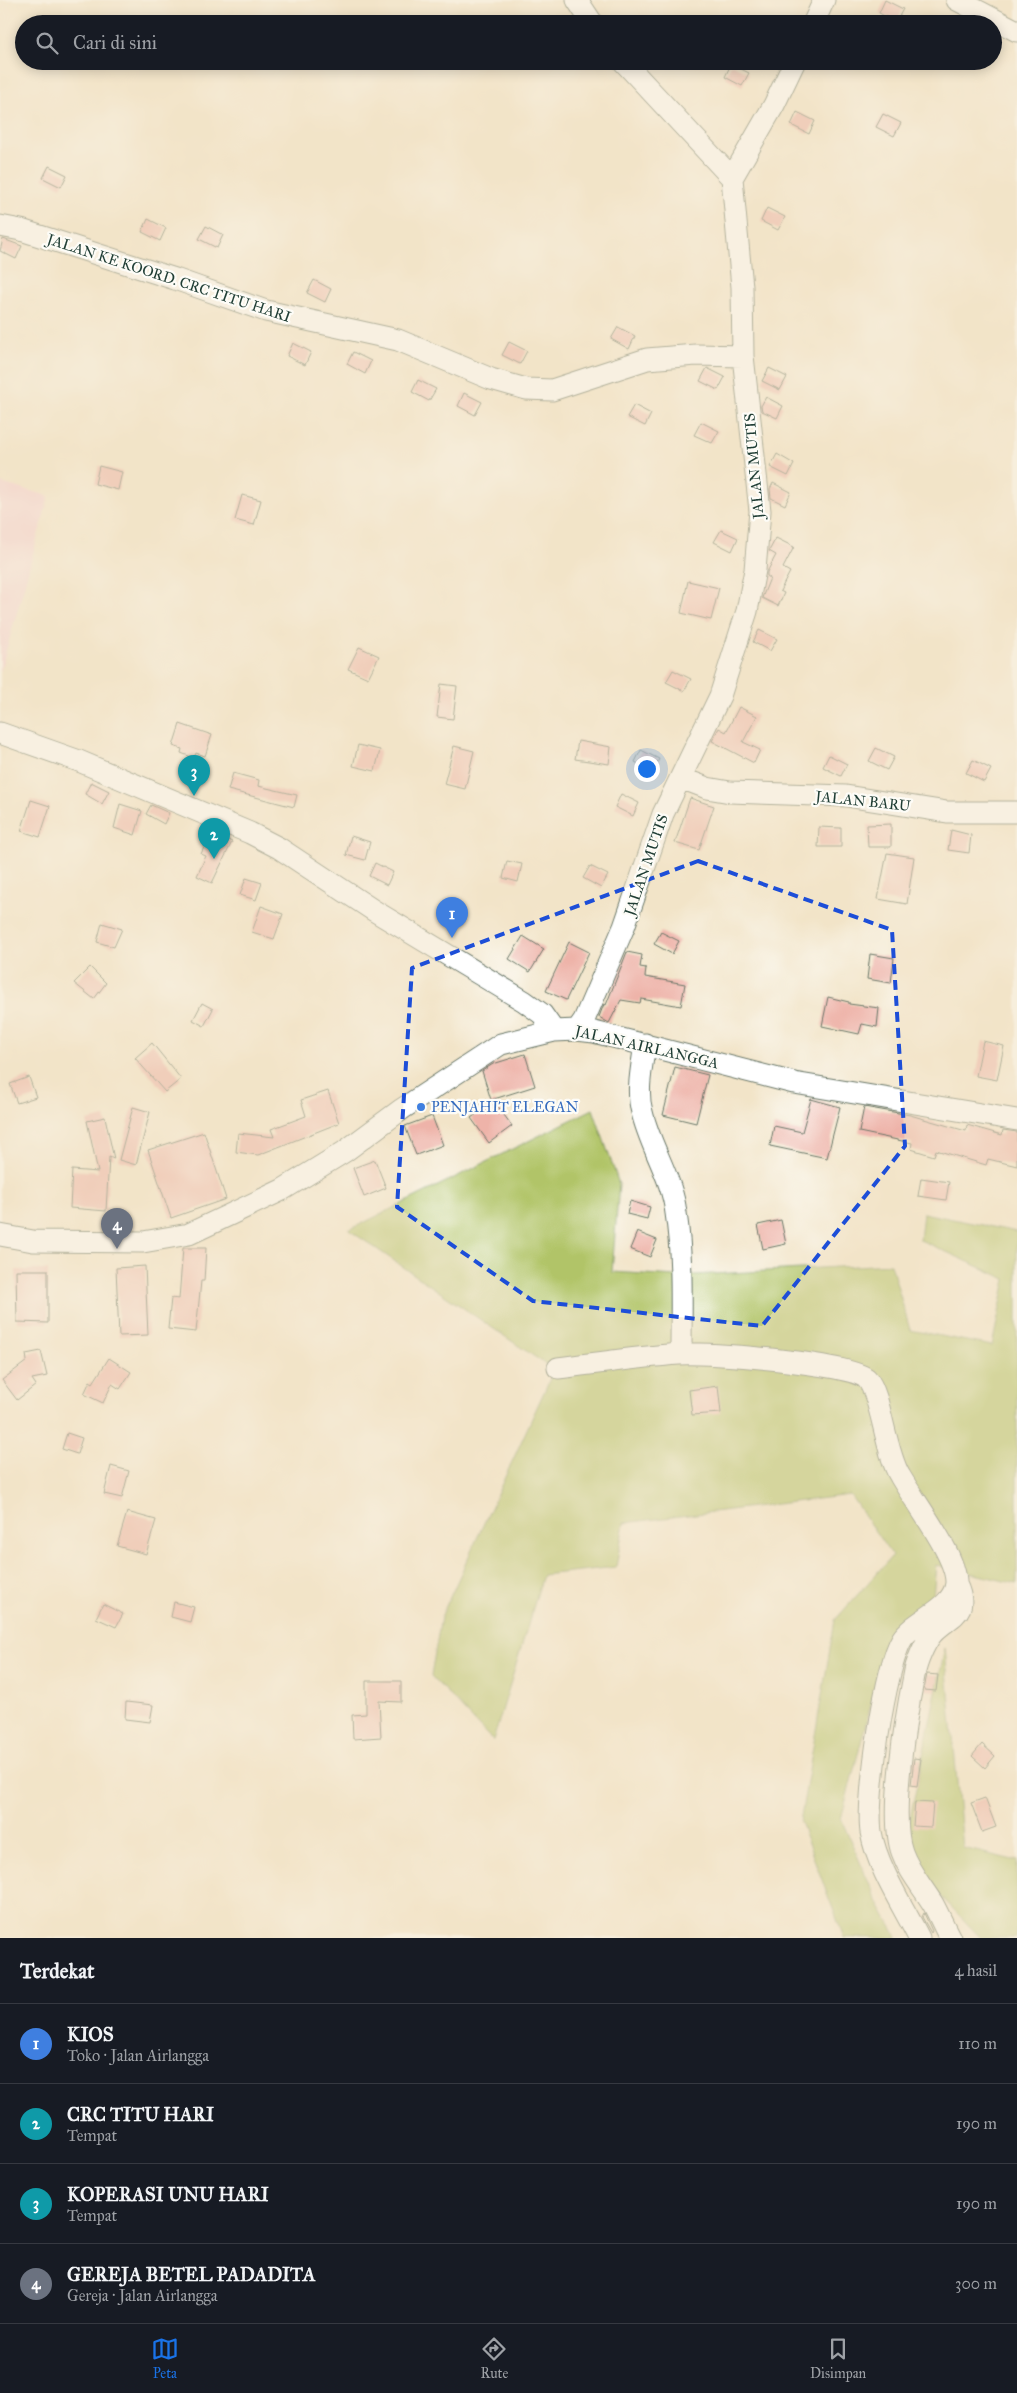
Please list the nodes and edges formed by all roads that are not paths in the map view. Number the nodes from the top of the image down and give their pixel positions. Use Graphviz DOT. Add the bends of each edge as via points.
graph roads {
  1 [pos="577,0"];
  2 [pos="824,0"];
  3 [pos="957,0"];
  4 [pos="587,15"];
  5 [pos="817,15"];
  6 [pos="986,15"];
  7 [pos="1002,23"];
  8 [pos="1017,31"];
  9 [pos="631,70"];
  10 [pos="791,70"];
  11 [pos="732,178"];
  12 [pos="0,226"];
  13 [pos="743,356"];
  14 [pos="0,733"];
  15 [pos="681,778"];
  16 [pos="1017,812"];
  17 [pos="577,1030"];
  18 [pos="554,1031"];
  19 [pos="645,1044"];
  20 [pos="1017,1120"];
  21 [pos="0,1235"];
  22 [pos="681,1353"];
  23 [pos="558,1368"];
  24 [pos="956,1584"];
  25 [pos="919,1938"];
  26 [pos="950,1938"];
  1 -- 4 [label="street"];
  2 -- 5 [label="street"];
  3 -- 6 [label="street"];
  7 -- 8 [label="street"];
  9 -- 11 [label="street"];
  10 -- 11 [label="street"];
  11 -- 13 [label="street, JALAN MUTIS" via="742,287"];
  12 -- 13 [label="street, JALAN KE KOORD. CRC TITU HARI" via="175,279 266,311 398,340 490,380 526,389 552,390 647,358"];
  13 -- 15 [label="street, JALAN MUTIS" via="760,511 755,570 747,611 720,696"];
  14 -- 18 [label="street" via="79,761 250,833 524,1001 542,1014"];
  15 -- 16 [label="street, JALAN BARU" via="730,792 838,796 947,812"];
  15 -- 17 [label="street, JALAN MUTIS" via="662,814 624,927"];
  17 -- 18 [label="street, JALAN AIRLANGGA"];
  17 -- 19 [label="street, JALAN AIRLANGGA"];
  18 -- 21 [label="street, JALAN AIRLANGGA" via="501,1044 402,1109 344,1152 282,1190 189,1234 143,1242 33,1241"];
  19 -- 20 [label="street, JALAN AIRLANGGA" via="794,1083"];
  19 -- 22 [label="street" via="640,1080 642,1112 669,1183 676,1212"];
  22 -- 23 [label="street"];
  22 -- 24 [label="street" via="801,1362 863,1375 874,1392 898,1474 950,1557"];
  24 -- 25 [label="street" via="944,1603 903,1638 894,1659 875,1755 871,1832 877,1855"];
  24 -- 26 [label="street" via="962,1596 959,1611 928,1639 916,1668 902,1750 897,1829 910,1872 933,1905"];
}
